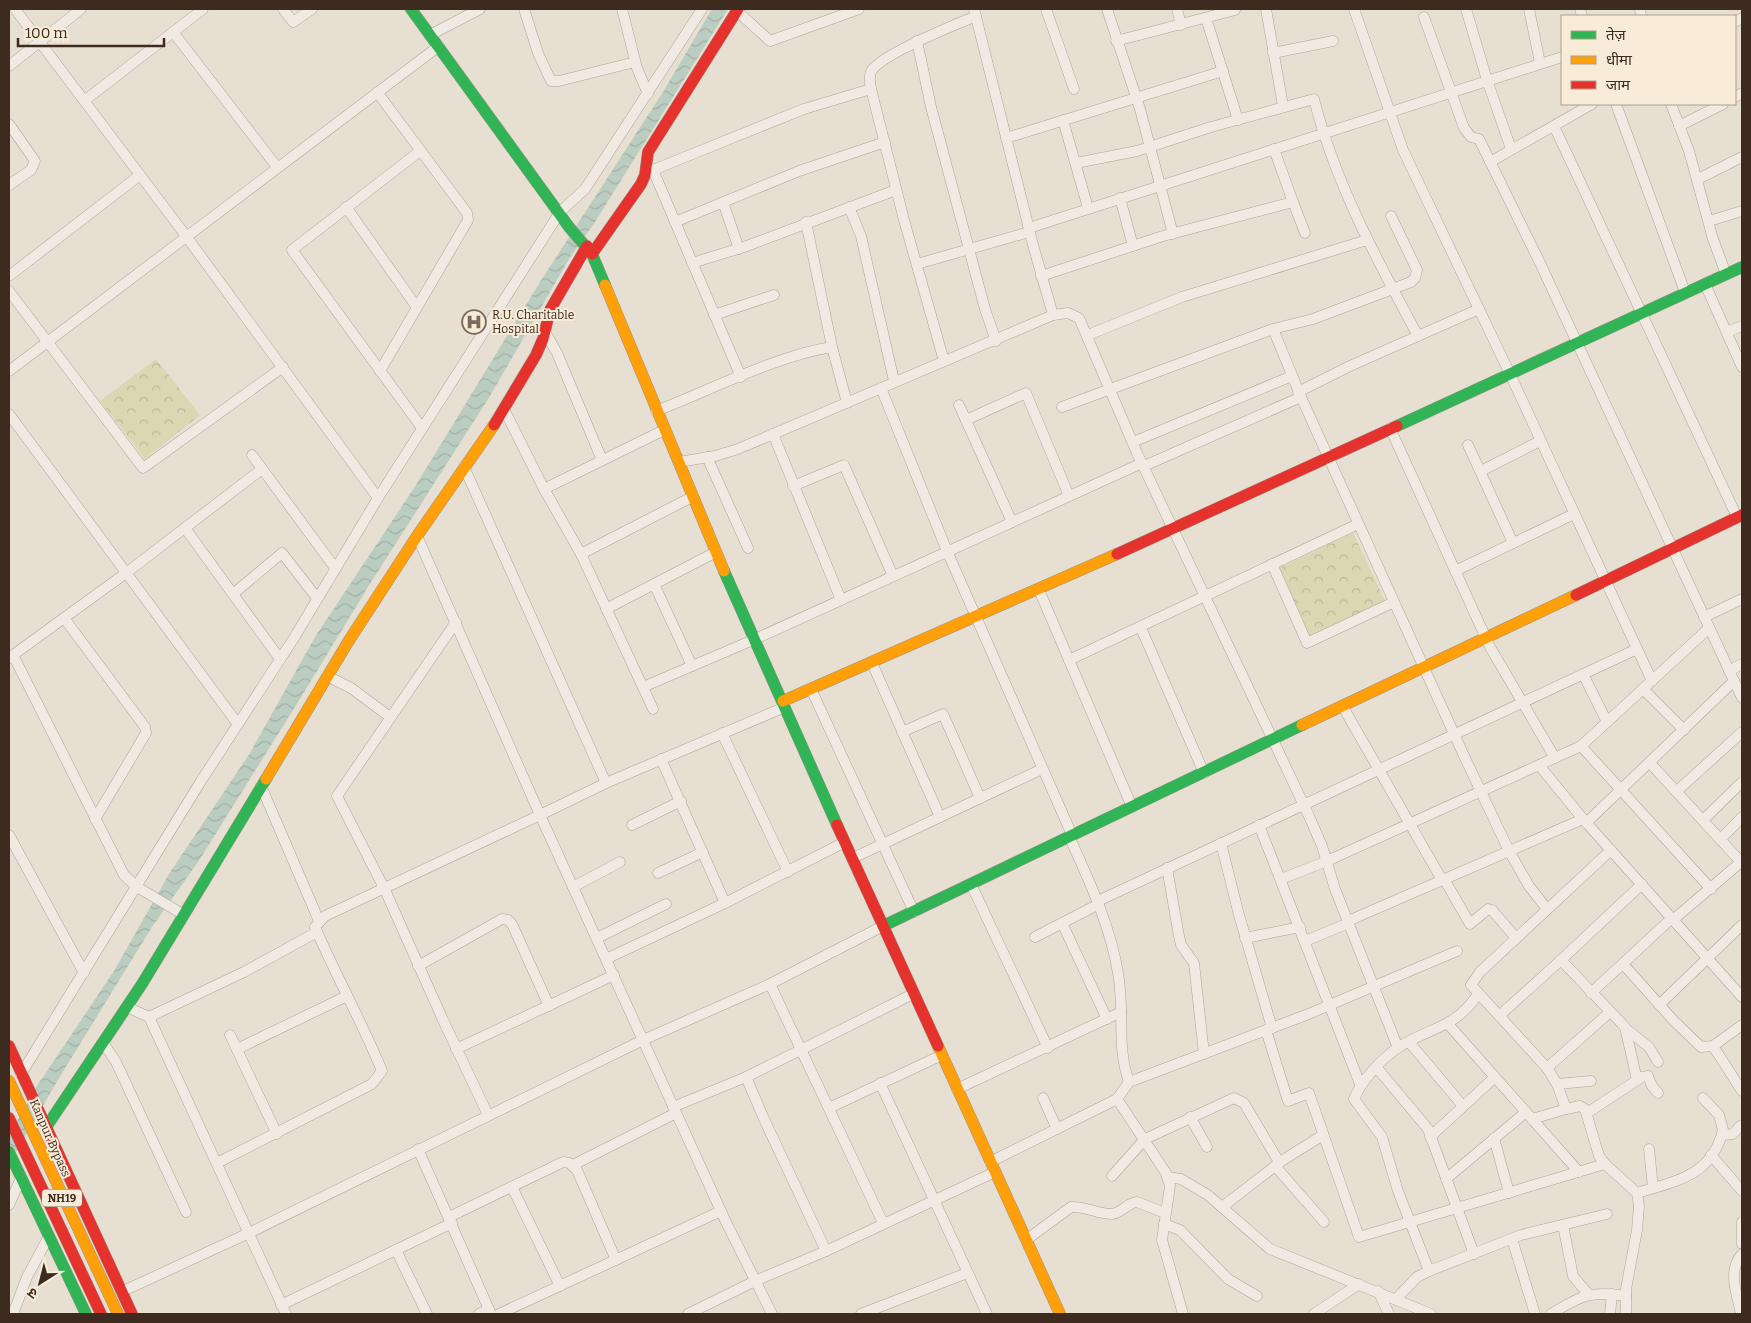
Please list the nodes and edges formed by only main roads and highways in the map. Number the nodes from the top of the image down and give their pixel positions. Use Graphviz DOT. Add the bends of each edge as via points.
graph roads {
  1 [pos="411,9"];
  2 [pos="738,10"];
  3 [pos="588,248"];
  4 [pos="1742,267"];
  5 [pos="1740,516"];
  6 [pos="784,704"];
  7 [pos="883,926"];
  8 [pos="9,1046"];
  9 [pos="9,1081"];
  10 [pos="9,1118"];
  11 [pos="45,1123"];
  12 [pos="9,1152"];
  13 [pos="86,1314"];
  14 [pos="101,1314"];
  15 [pos="118,1314"];
  16 [pos="132,1314"];
  17 [pos="1060,1314"];
  1 -- 3 [label="main road" via="569,227"];
  2 -- 3 [label="main road" via="648,152 645,160 649,170 636,192"];
  3 -- 6 [label="main road" via="753,640"];
  3 -- 11 [label="main road" via="550,310 544,339 504,409 327,676 104,1044"];
  4 -- 6 [label="main road"];
  5 -- 7 [label="main road"];
  6 -- 7 [label="main road"];
  7 -- 17 [label="main road"];
  8 -- 11 [label="main road"];
  9 -- 15 [label="main road, Kanpur Bypass / NH19"];
  10 -- 14 [label="main road, NH19"];
  11 -- 16 [label="main road"];
  12 -- 13 [label="main road"];
}
